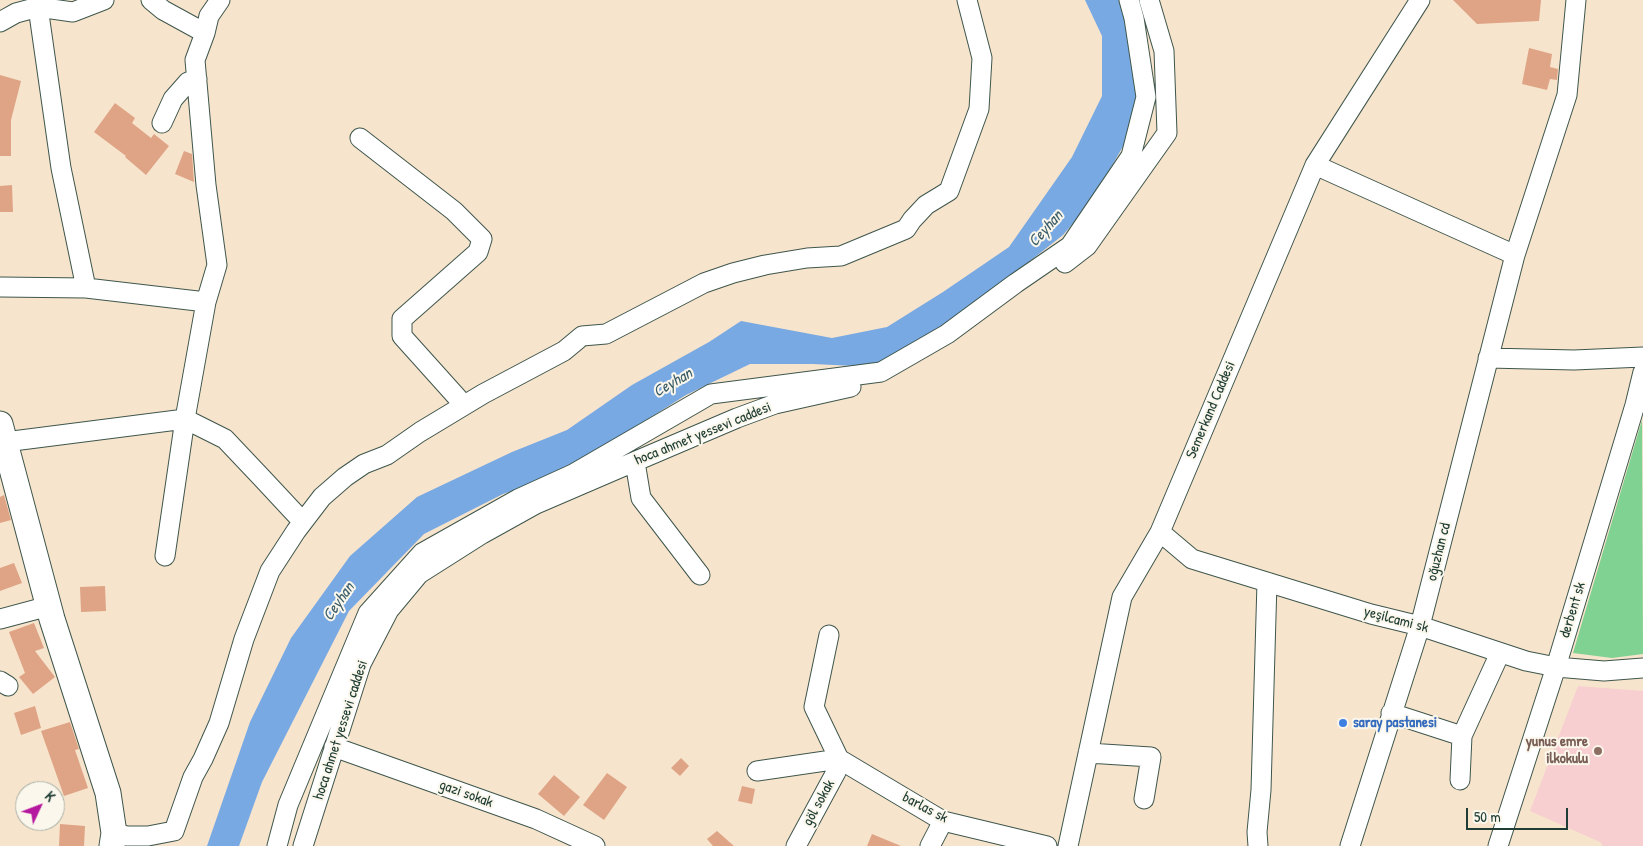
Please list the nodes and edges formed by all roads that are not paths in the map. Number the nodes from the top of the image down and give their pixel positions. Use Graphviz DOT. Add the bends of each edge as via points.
graph roads {
  1 [pos="104,0"];
  2 [pos="151,0"];
  3 [pos="220,0"];
  4 [pos="968,0"];
  5 [pos="1129,0"];
  6 [pos="1149,0"];
  7 [pos="1420,0"];
  8 [pos="1576,0"];
  9 [pos="38,7"];
  10 [pos="0,22"];
  11 [pos="206,33"];
  12 [pos="197,79"];
  13 [pos="162,123"];
  14 [pos="360,138"];
  15 [pos="1315,165"];
  16 [pos="1515,255"];
  17 [pos="0,287"];
  18 [pos="86,288"];
  19 [pos="206,302"];
  20 [pos="1643,357"];
  21 [pos="1488,358"];
  22 [pos="1643,372"];
  23 [pos="1640,395"];
  24 [pos="464,405"];
  25 [pos="185,418"];
  26 [pos="3,433"];
  27 [pos="635,462"];
  28 [pos="302,522"];
  29 [pos="1160,532"];
  30 [pos="165,556"];
  31 [pos="700,575"];
  32 [pos="1267,582"];
  33 [pos="49,606"];
  34 [pos="0,618"];
  35 [pos="1420,626"];
  36 [pos="828,636"];
  37 [pos="1500,653"];
  38 [pos="1556,667"];
  39 [pos="1643,668"];
  40 [pos="1391,713"];
  41 [pos="1462,736"];
  42 [pos="334,747"];
  43 [pos="1088,753"];
  44 [pos="839,759"];
  45 [pos="758,771"];
  46 [pos="1460,780"];
  47 [pos="1144,799"];
  48 [pos="943,820"];
  49 [pos="170,841"];
  50 [pos="115,842"];
  51 [pos="277,846"];
  52 [pos="303,846"];
  53 [pos="596,846"];
  54 [pos="796,846"];
  55 [pos="930,846"];
  56 [pos="1047,846"];
  57 [pos="1068,846"];
  58 [pos="1258,846"];
  59 [pos="1350,846"];
  60 [pos="1498,846"];
  1 -- 9 [label="street" via="73,12"];
  2 -- 11 [label="street"];
  3 -- 11 [label="street" via="209,16"];
  4 -- 24 [label="street" via="982,58 979,110 949,191 926,205 906,229 842,256 765,265 704,284 606,334 582,336 564,351"];
  5 -- 51 [label="street" via="1146,97 1131,156 1070,246 947,334 880,372 711,394 573,474 518,499 422,553 368,613 288,805"];
  6 -- 27 [label="street, hoca ahmet yessevi caddesi" via="1164,51 1167,133 1087,246 1015,300 907,368 874,383 775,404"];
  7 -- 15 [label="street, Semerkand Caddesi"];
  8 -- 16 [label="street, oğuzhan cd" via="1567,95"];
  9 -- 10 [label="street"];
  9 -- 18 [label="street" via="61,168"];
  11 -- 12 [label="street" via="195,60"];
  12 -- 13 [label="street" via="188,82 173,99"];
  12 -- 19 [label="street" via="217,265"];
  14 -- 24 [label="street" via="454,211 482,238 478,252 402,319 402,336"];
  15 -- 16 [label="street"];
  15 -- 29 [label="street, Semerkand Caddesi"];
  16 -- 21 [label="street, oğuzhan cd"];
  17 -- 18 [label="street"];
  18 -- 19 [label="street"];
  19 -- 25 [label="street"];
  20 -- 21 [label="street" via="1574,360"];
  21 -- 35 [label="street, oğuzhan cd"];
  22 -- 23 [label="street, derbent sk"];
  23 -- 38 [label="street, derbent sk"];
  24 -- 28 [label="street" via="387,455 364,464 345,477 322,497"];
  25 -- 26 [label="street" via="118,428"];
  25 -- 28 [label="street" via="225,439"];
  25 -- 30 [label="street"];
  26 -- 33 [label="main road"];
  27 -- 31 [label="street" via="641,498"];
  27 -- 42 [label="street, hoca ahmet yessevi caddesi" via="536,504 418,574 389,610 361,664"];
  28 -- 49 [label="street" via="270,571 244,640 219,723 193,777"];
  29 -- 32 [label="street, yeşilcami sk" via="1192,559"];
  29 -- 43 [label="street, Semerkand Caddesi" via="1122,597"];
  32 -- 35 [label="street, yeşilcami sk"];
  32 -- 58 [label="street"];
  33 -- 34 [label="street"];
  33 -- 50 [label="main road" via="108,793"];
  35 -- 37 [label="street, yeşilcami sk"];
  35 -- 40 [label="street, oğuzhan cd"];
  36 -- 44 [label="street" via="814,707"];
  37 -- 38 [label="street, yeşilcami sk"];
  37 -- 41 [label="street"];
  38 -- 39 [label="street, yeşilcami sk" via="1604,671"];
  38 -- 60 [label="street, derbent sk"];
  40 -- 41 [label="street"];
  40 -- 59 [label="street, oğuzhan cd"];
  41 -- 46 [label="street"];
  42 -- 52 [label="street, hoca ahmet yessevi caddesi"];
  42 -- 53 [label="street, gazi sokak" via="536,819"];
  43 -- 47 [label="street" via="1151,757"];
  43 -- 57 [label="street, Semerkand Caddesi"];
  44 -- 45 [label="street"];
  44 -- 48 [label="street, barlas sk"];
  44 -- 54 [label="street, göl sokak" via="836,772"];
  48 -- 55 [label="street"];
  48 -- 56 [label="street, barlas sk"];
  49 -- 50 [label="street" via="127,836"];
}
